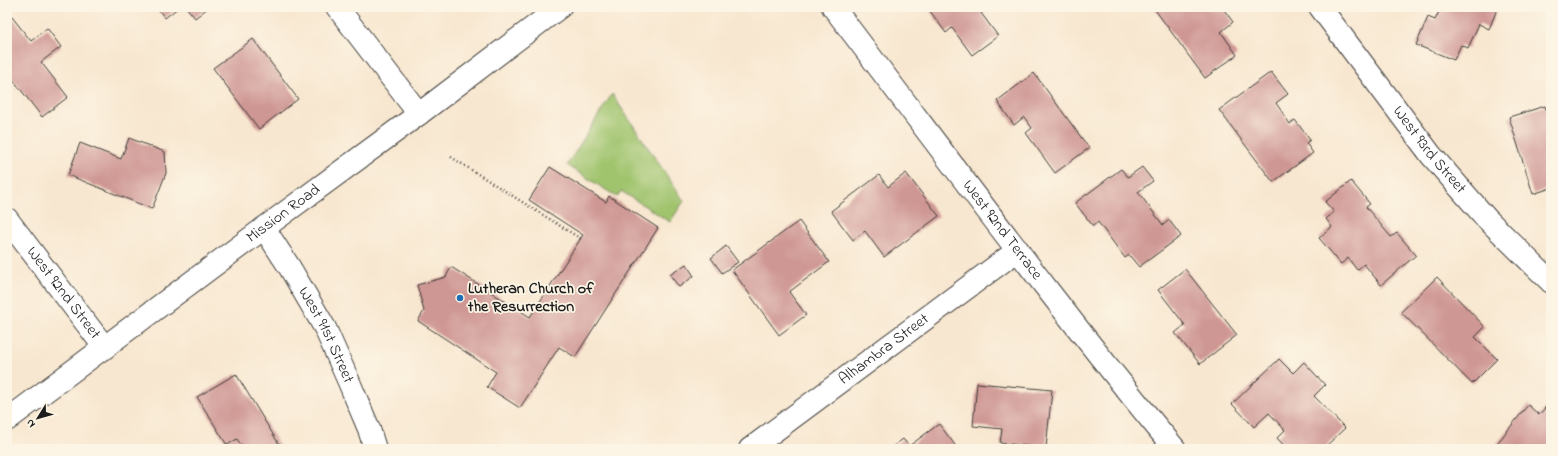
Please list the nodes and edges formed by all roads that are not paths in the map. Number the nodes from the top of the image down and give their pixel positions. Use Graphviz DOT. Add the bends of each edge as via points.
graph roads {
  1 [pos="337,7"];
  2 [pos="560,7"];
  3 [pos="834,7"];
  4 [pos="1320,7"];
  5 [pos="419,114"];
  6 [pos="7,219"];
  7 [pos="264,228"];
  8 [pos="1018,250"];
  9 [pos="1548,275"];
  10 [pos="105,348"];
  11 [pos="7,420"];
  12 [pos="375,449"];
  13 [pos="750,449"];
  14 [pos="1175,449"];
  1 -- 5 [label="street"];
  2 -- 5 [label="street, Mission Road"];
  3 -- 8 [label="street, West 92nd Terrace"];
  4 -- 9 [label="street, West 93rd Street" via="1431,155 1486,218"];
  5 -- 7 [label="street, Mission Road"];
  6 -- 10 [label="street, West 92nd Street"];
  7 -- 10 [label="street, Mission Road"];
  7 -- 12 [label="street, West 91st Street" via="325,328 355,395"];
  8 -- 13 [label="street, Alhambra Street"];
  8 -- 14 [label="street, West 92nd Terrace"];
  10 -- 11 [label="street, Mission Road"];
}
